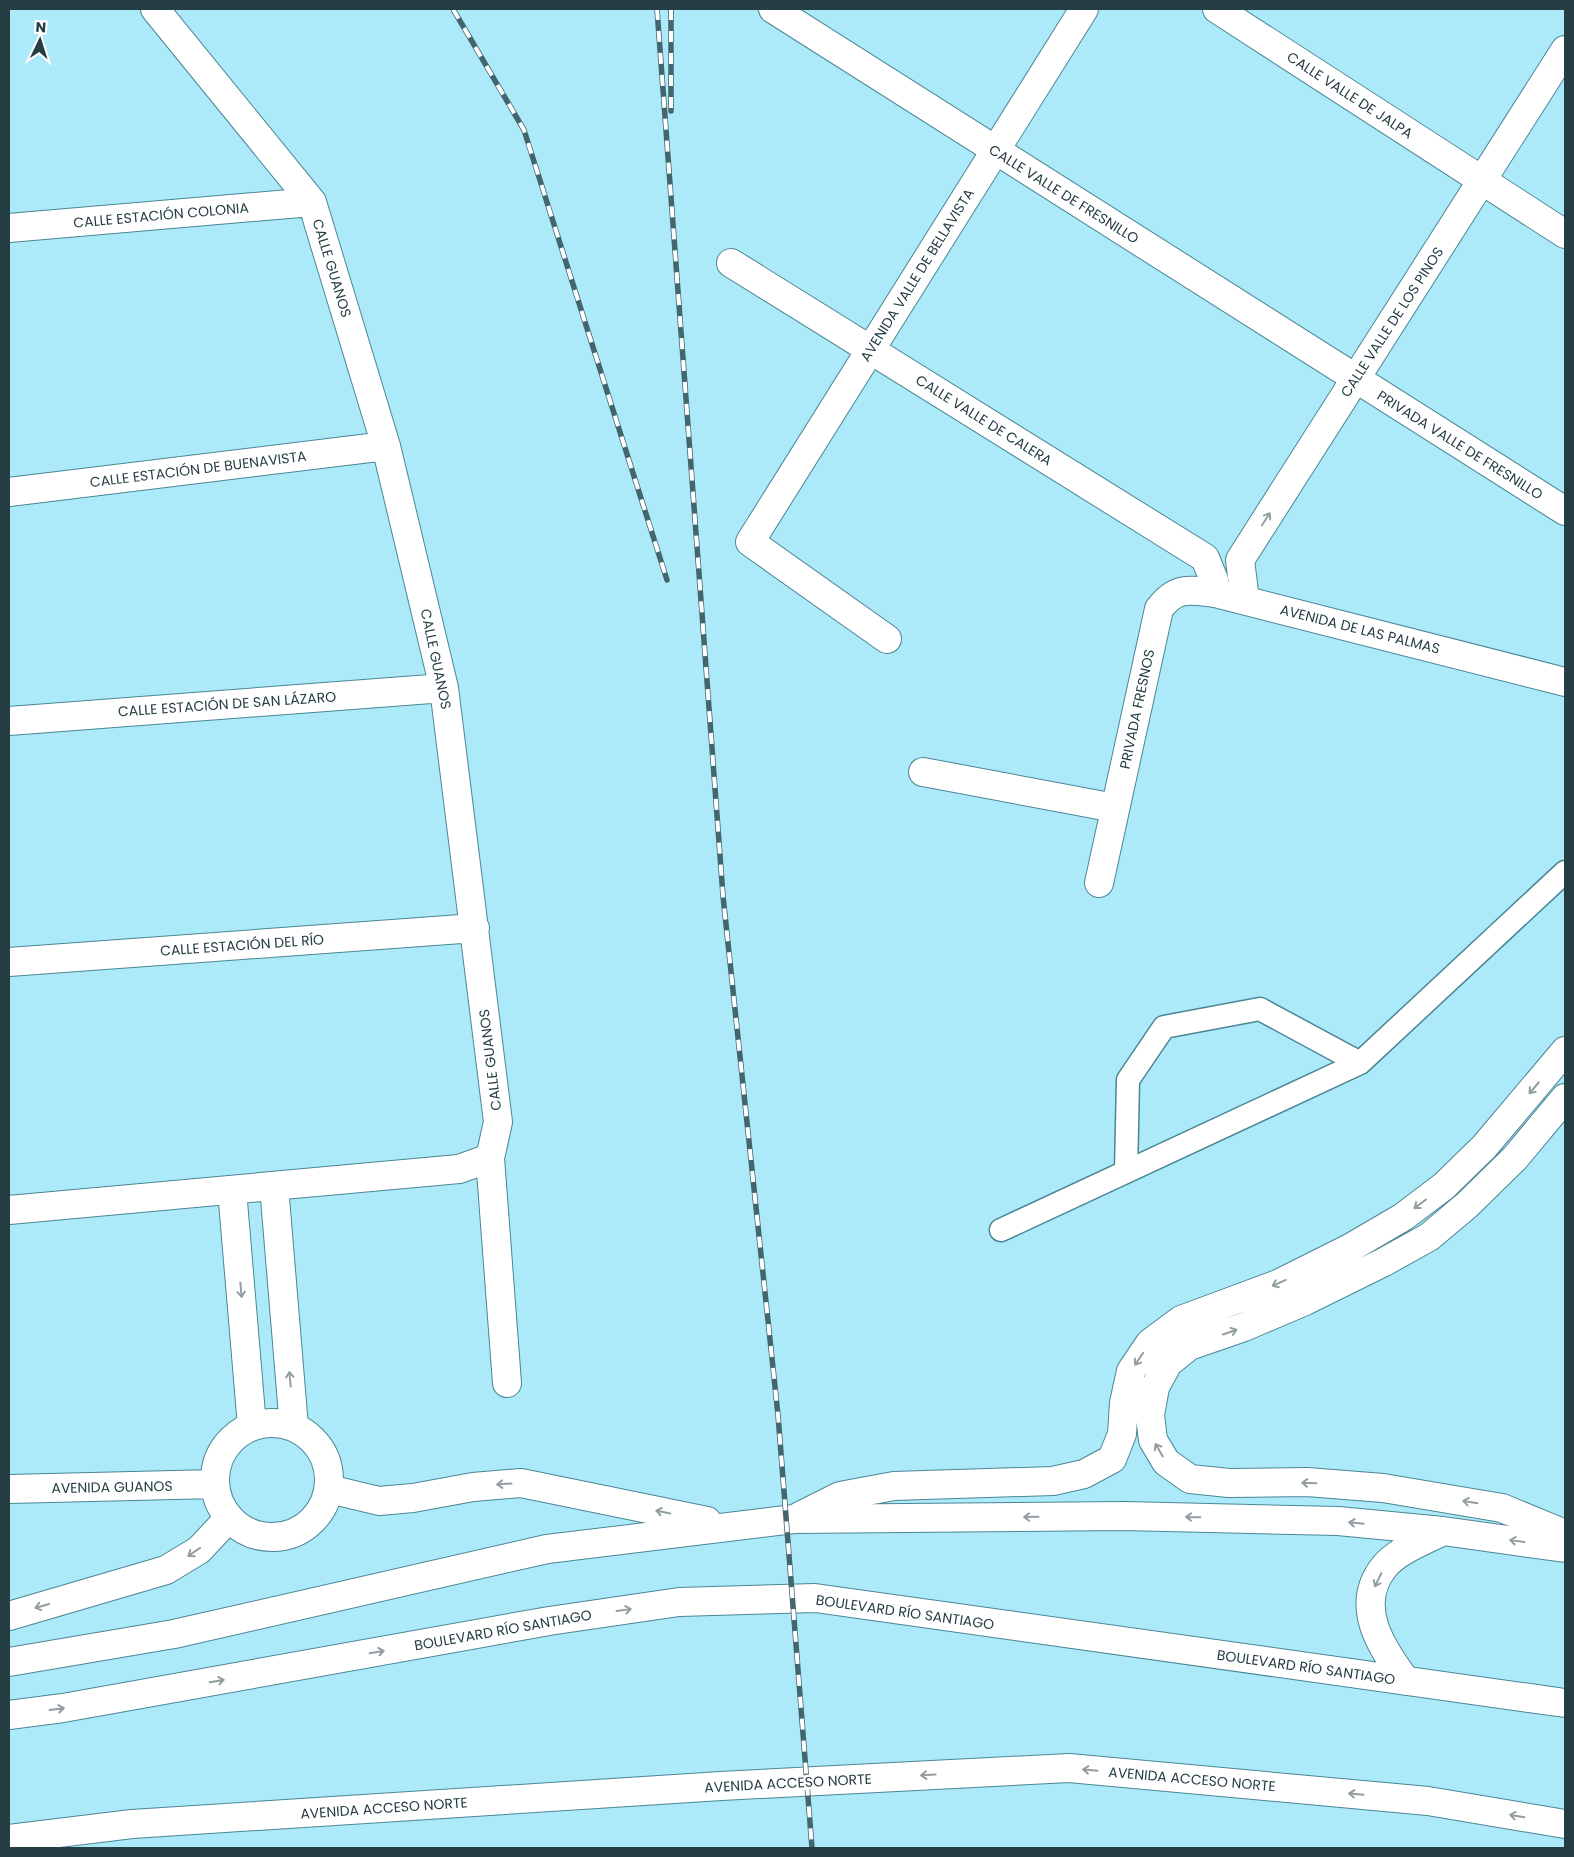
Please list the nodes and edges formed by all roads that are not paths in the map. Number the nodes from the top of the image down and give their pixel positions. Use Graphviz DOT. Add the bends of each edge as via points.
graph roads {
  1 [pos="154,9"];
  2 [pos="773,9"];
  3 [pos="1084,9"];
  4 [pos="1217,9"];
  5 [pos="1565,50"];
  6 [pos="995,150"];
  7 [pos="1482,180"];
  8 [pos="312,202"];
  9 [pos="9,228"];
  10 [pos="1565,234"];
  11 [pos="731,263"];
  12 [pos="870,349"];
  13 [pos="1356,378"];
  14 [pos="386,446"];
  15 [pos="9,492"];
  16 [pos="1565,512"];
  17 [pos="1205,558"];
  18 [pos="1240,560"];
  19 [pos="1215,593"];
  20 [pos="1245,600"];
  21 [pos="1159,609"];
  22 [pos="887,639"];
  23 [pos="1565,682"];
  24 [pos="444,688"];
  25 [pos="9,720"];
  26 [pos="923,772"];
  27 [pos="1115,808"];
  28 [pos="1565,872"];
  29 [pos="1099,884"];
  30 [pos="475,928"];
  31 [pos="9,962"];
  32 [pos="1565,1051"];
  33 [pos="1360,1063"];
  34 [pos="1565,1098"];
  35 [pos="490,1158"];
  36 [pos="1126,1172"];
  37 [pos="274,1186"];
  38 [pos="232,1190"];
  39 [pos="9,1210"];
  40 [pos="1001,1230"];
  41 [pos="507,1383"];
  42 [pos="252,1426"];
  43 [pos="294,1427"];
  44 [pos="215,1484"];
  45 [pos="9,1489"];
  46 [pos="329,1489"];
  47 [pos="230,1518"];
  48 [pos="794,1519"];
  49 [pos="728,1526"];
  50 [pos="1443,1531"];
  51 [pos="1565,1534"];
  52 [pos="1565,1548"];
  53 [pos="9,1616"];
  54 [pos="9,1662"];
  55 [pos="1406,1681"];
  56 [pos="1565,1703"];
  57 [pos="9,1715"];
  58 [pos="1565,1824"];
  59 [pos="9,1838"];
  1 -- 8 [label="street, CALLE GUANOS"];
  2 -- 6 [label="street, CALLE VALLE DE FRESNILLO"];
  3 -- 6 [label="street, AVENIDA VALLE DE BELLAVISTA"];
  4 -- 7 [label="street, CALLE VALLE DE JALPA"];
  5 -- 7 [label="street, CALLE VALLE DE LOS PINOS"];
  6 -- 12 [label="street, AVENIDA VALLE DE BELLAVISTA"];
  6 -- 13 [label="street, CALLE VALLE DE FRESNILLO"];
  7 -- 10 [label="street, CALLE VALLE DE JALPA"];
  7 -- 13 [label="street, CALLE VALLE DE LOS PINOS"];
  8 -- 9 [label="street, CALLE ESTACIÓN COLONIA"];
  8 -- 14 [label="street, CALLE GUANOS"];
  11 -- 12 [label="street, CALLE VALLE DE CALERA"];
  12 -- 17 [label="street, CALLE VALLE DE CALERA"];
  12 -- 22 [label="street, AVENIDA VALLE DE BELLAVISTA" via="750,542"];
  13 -- 16 [label="street, PRIVADA VALLE DE FRESNILLO"];
  18 -- 13 [label="street, CALLE VALLE DE LOS PINOS, one-way"];
  14 -- 15 [label="street, CALLE ESTACIÓN DE BUENAVISTA"];
  14 -- 24 [label="street, CALLE GUANOS"];
  17 -- 18 [label="lane"];
  17 -- 19 [label="street" via="1214,580"];
  18 -- 20 [label="street"];
  19 -- 20 [label="street, AVENIDA DE LAS PALMAS"];
  19 -- 21 [label="street, AVENIDA DE LAS PALMAS" via="1185,590 1166,599"];
  20 -- 23 [label="street, AVENIDA DE LAS PALMAS"];
  21 -- 27 [label="street, PRIVADA FRESNOS"];
  24 -- 25 [label="street, CALLE ESTACIÓN DE SAN LÁZARO"];
  24 -- 30 [label="street, CALLE GUANOS"];
  26 -- 27 [label="street"];
  27 -- 29 [label="street, PRIVADA FRESNOS"];
  28 -- 33 [label="lane"];
  30 -- 31 [label="street, CALLE ESTACIÓN DEL RÍO"];
  30 -- 35 [label="street, CALLE GUANOS" via="498,1122"];
  32 -- 48 [label="street, one-way" via="1484,1146 1444,1186 1403,1217 1278,1284 1181,1320 1150,1343 1131,1372 1122,1434 1112,1459 1084,1474 1053,1481 894,1486 840,1496"];
  33 -- 36 [label="lane"];
  33 -- 36 [label="lane" via="1260,1009 1164,1026 1128,1080"];
  51 -- 34 [label="street, one-way" via="1502,1508 1383,1488 1190,1479 1166,1462 1153,1440 1150,1415 1155,1387 1168,1363 1188,1346 1305,1301 1429,1237 1516,1158"];
  35 -- 37 [label="street" via="459,1169"];
  35 -- 41 [label="street, CALLE GUANOS"];
  36 -- 40 [label="lane"];
  37 -- 38 [label="street"];
  43 -- 37 [label="street, one-way"];
  38 -- 39 [label="street"];
  38 -- 42 [label="street, one-way"];
  42 -- 43 [label="street" via="275,1423"];
  42 -- 44 [label="street" via="238,1434 225,1448 217,1465"];
  43 -- 46 [label="street" via="310,1437 323,1452 329,1470"];
  44 -- 45 [label="street, AVENIDA GUANOS"];
  44 -- 47 [label="street" via="220,1503"];
  46 -- 47 [label="street" via="324,1507 312,1521 297,1532 280,1537 261,1536 244,1530"];
  49 -- 46 [label="street, one-way" via="521,1483 379,1501"];
  47 -- 53 [label="street, one-way" via="199,1550 166,1570"];
  48 -- 49 [label="street"];
  50 -- 48 [label="street, one-way" via="1338,1521 1124,1516"];
  49 -- 54 [label="street" via="547,1549 174,1634"];
  52 -- 50 [label="street, one-way"];
  50 -- 55 [label="street, one-way" via="1400,1554 1384,1567 1374,1588 1371,1610 1375,1631 1384,1652"];
  55 -- 56 [label="street, BOULEVARD RÍO SANTIAGO"];
  57 -- 55 [label="street, BOULEVARD RÍO SANTIAGO, one-way" via="548,1621 670,1604 815,1598"];
  58 -- 59 [label="street, AVENIDA ACCESO NORTE, one-way" via="1428,1801 1069,1768 721,1786 152,1823"];
}
